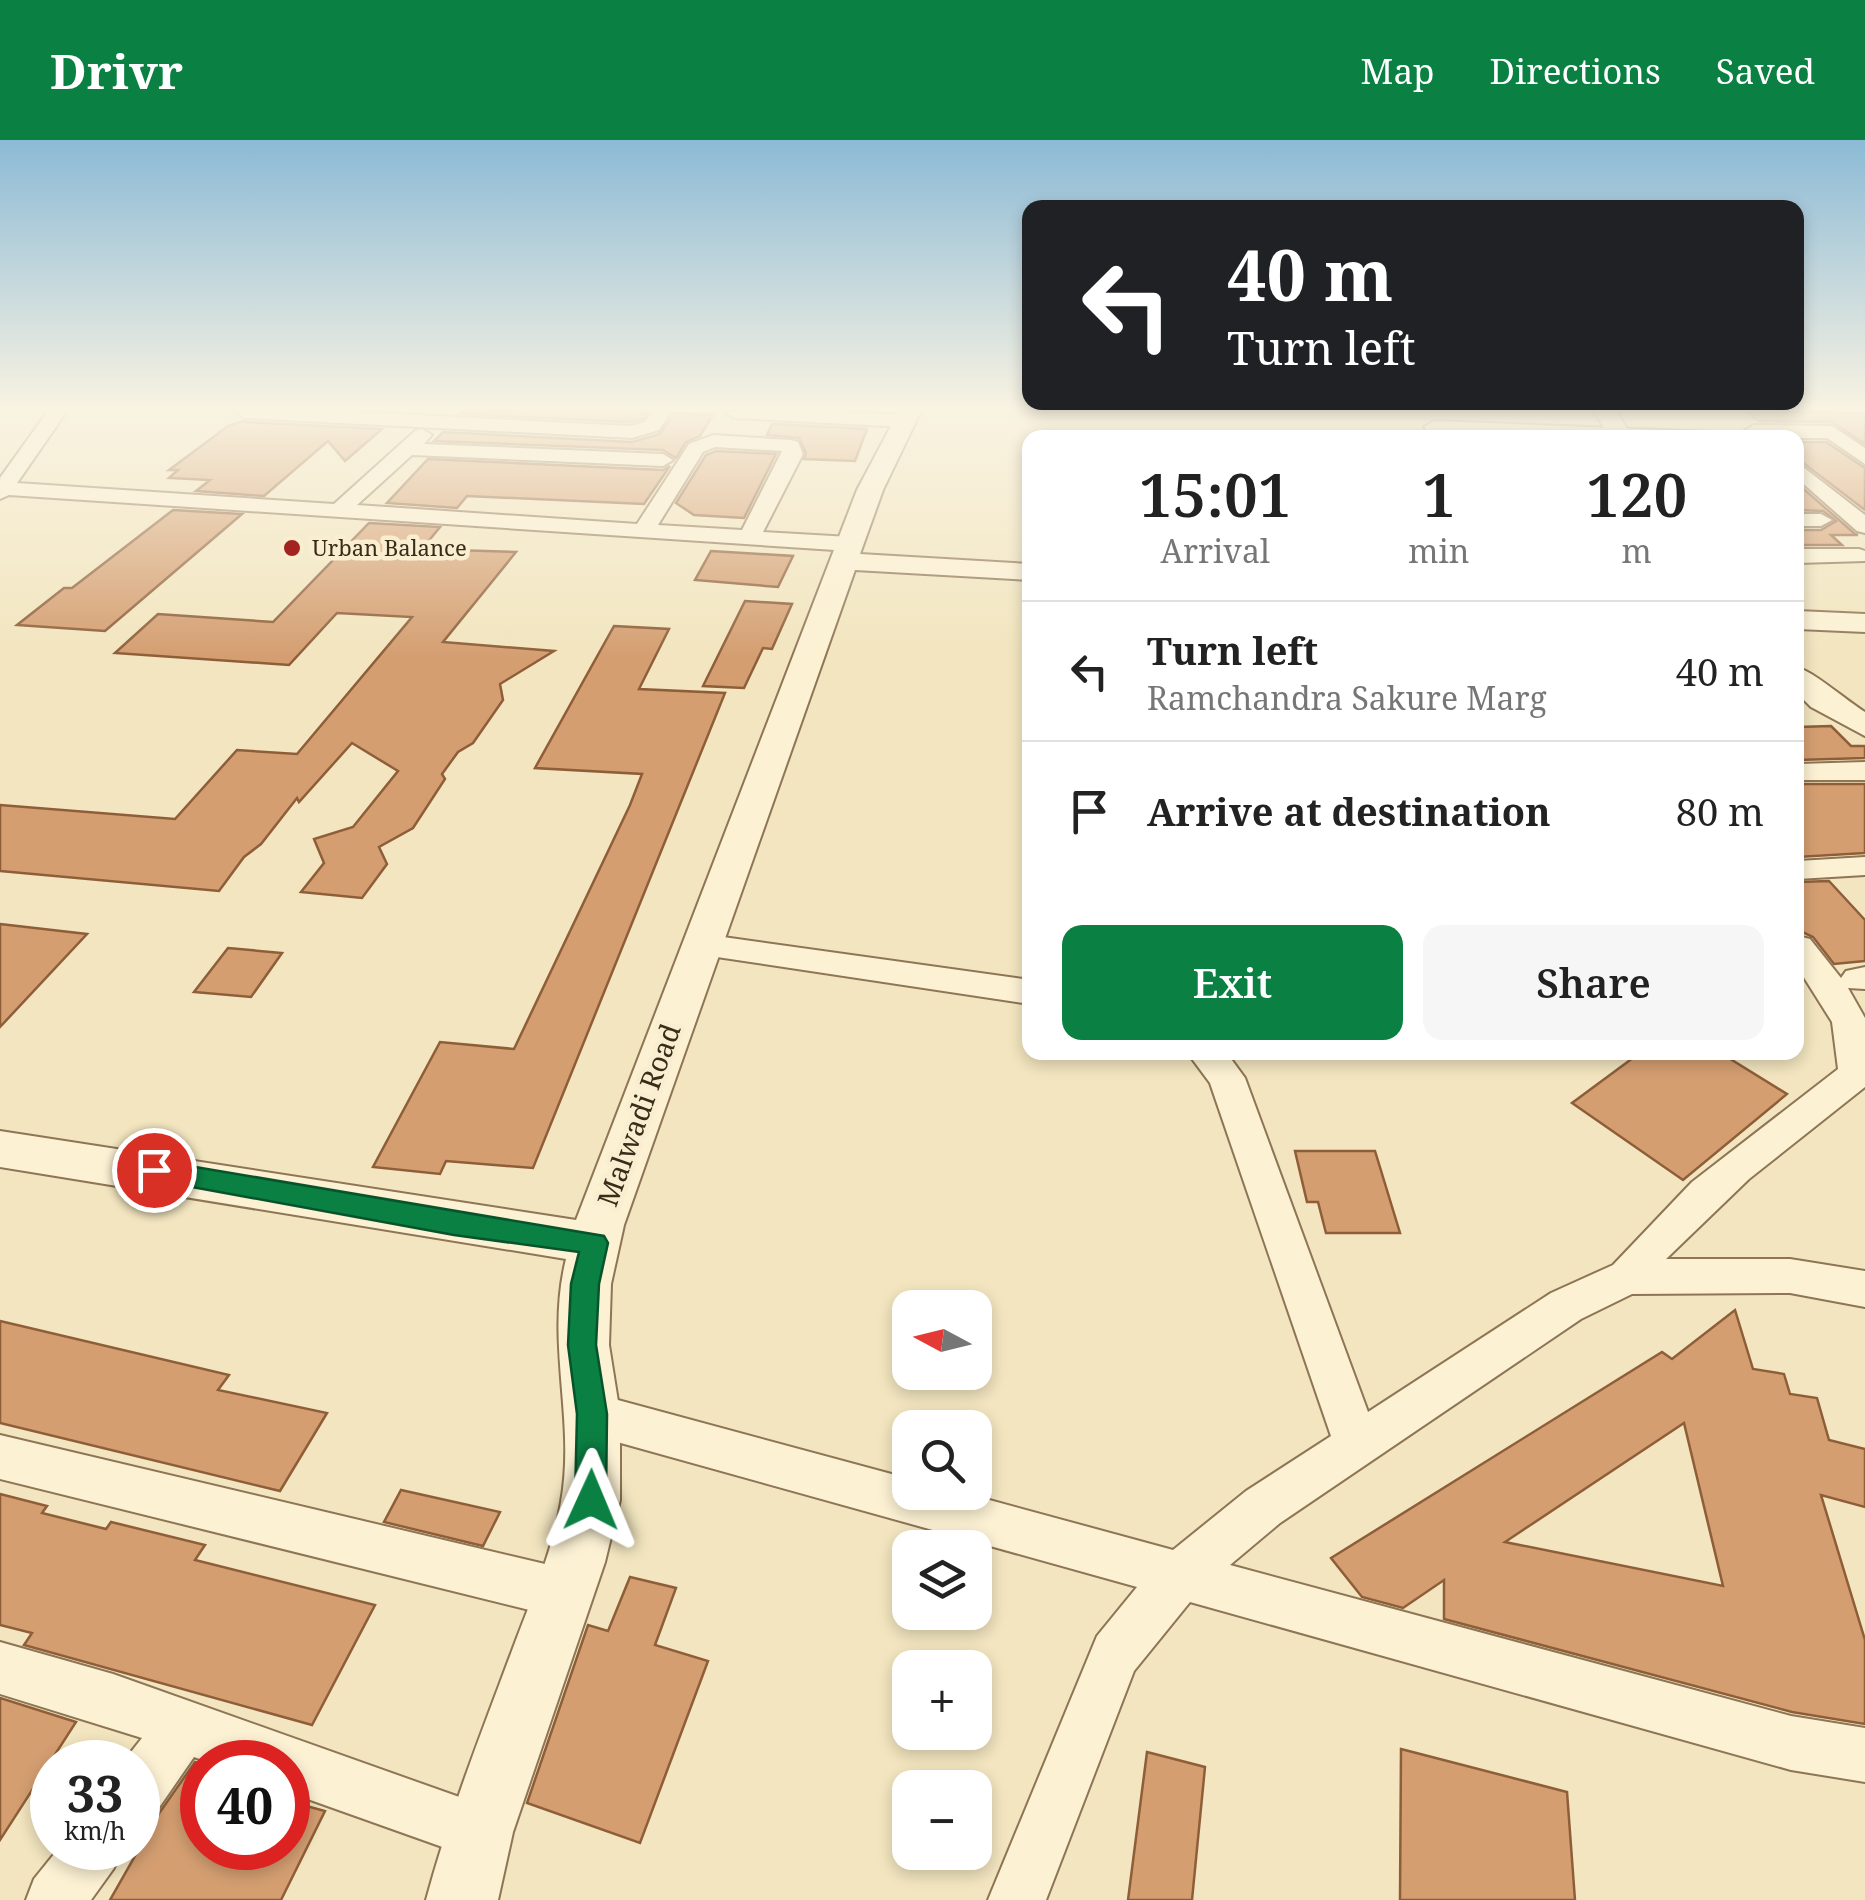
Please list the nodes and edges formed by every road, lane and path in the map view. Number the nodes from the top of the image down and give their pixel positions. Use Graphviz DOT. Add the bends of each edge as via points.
graph roads {
  1 [pos="37,493"];
  2 [pos="358,493"];
  3 [pos="667,493"];
  4 [pos="772,493"];
  5 [pos="869,493"];
  6 [pos="1827,493"];
  7 [pos="338,512"];
  8 [pos="1804,520"];
  9 [pos="1821,520"];
  10 [pos="1865,526"];
  11 [pos="642,532"];
  12 [pos="749,538"];
  13 [pos="848,552"];
  14 [pos="1804,556"];
  15 [pos="1859,556"];
  16 [pos="1022,571"];
  17 [pos="1804,620"];
  18 [pos="1865,623"];
  19 [pos="1810,700"];
  20 [pos="1865,726"];
  21 [pos="1865,771"];
  22 [pos="1804,772"];
  23 [pos="1865,866"];
  24 [pos="1804,870"];
  25 [pos="702,944"];
  26 [pos="1804,954"];
  27 [pos="1022,991"];
  28 [pos="1212,1060"];
  29 [pos="0,1149"];
  30 [pos="594,1243"];
  31 [pos="1628,1277"];
  32 [pos="1865,1289"];
  33 [pos="592,1414"];
  34 [pos="1357,1445"];
  35 [pos="0,1457"];
  36 [pos="1178,1577"];
  37 [pos="562,1593"];
  38 [pos="0,1668"];
  39 [pos="183,1727"];
  40 [pos="218,1740"];
  41 [pos="1865,1756"];
  42 [pos="160,1759"];
  43 [pos="310,1773"];
  44 [pos="478,1832"];
  45 [pos="78,1870"];
  46 [pos="55,1900"];
  47 [pos="462,1900"];
  48 [pos="1017,1900"];
  1 -- 7 [label="street"];
  2 -- 7 [label="street"];
  3 -- 11 [label="street"];
  4 -- 12 [label="street"];
  5 -- 13 [label="street, Malwadi Road"];
  6 -- 10 [label="street"];
  7 -- 11 [label="street"];
  8 -- 9 [label="street"];
  11 -- 12 [label="street"];
  12 -- 13 [label="street"];
  13 -- 16 [label="street"];
  13 -- 25 [label="street, Malwadi Road"];
  14 -- 15 [label="street"];
  17 -- 18 [label="street"];
  19 -- 20 [label="street"];
  21 -- 22 [label="street"];
  23 -- 24 [label="street"];
  25 -- 27 [label="street"];
  25 -- 30 [label="street, Malwadi Road"];
  26 -- 31 [label="street" via="1858,1030 1863,1055 1856,1075 1696,1201"];
  28 -- 34 [label="street" via="1227,1078"];
  29 -- 30 [label="street"];
  30 -- 33 [label="street, Malwadi Road" via="582,1345"];
  31 -- 32 [label="street" via="1790,1276"];
  31 -- 34 [label="street" via="1566,1306"];
  33 -- 36 [label="street"];
  33 -- 37 [label="street, Malwadi Road" via="591,1500"];
  34 -- 36 [label="street" via="1263,1507"];
  35 -- 37 [label="street"];
  36 -- 41 [label="street" via="1792,1743"];
  36 -- 48 [label="street" via="1114,1654"];
  37 -- 44 [label="street, Malwadi Road"];
  38 -- 39 [label="street"];
  39 -- 40 [label="street"];
  39 -- 42 [label="street"];
  43 -- 44 [label="street"];
  44 -- 47 [label="street, Malwadi Road"];
  45 -- 46 [label="street"];
}
